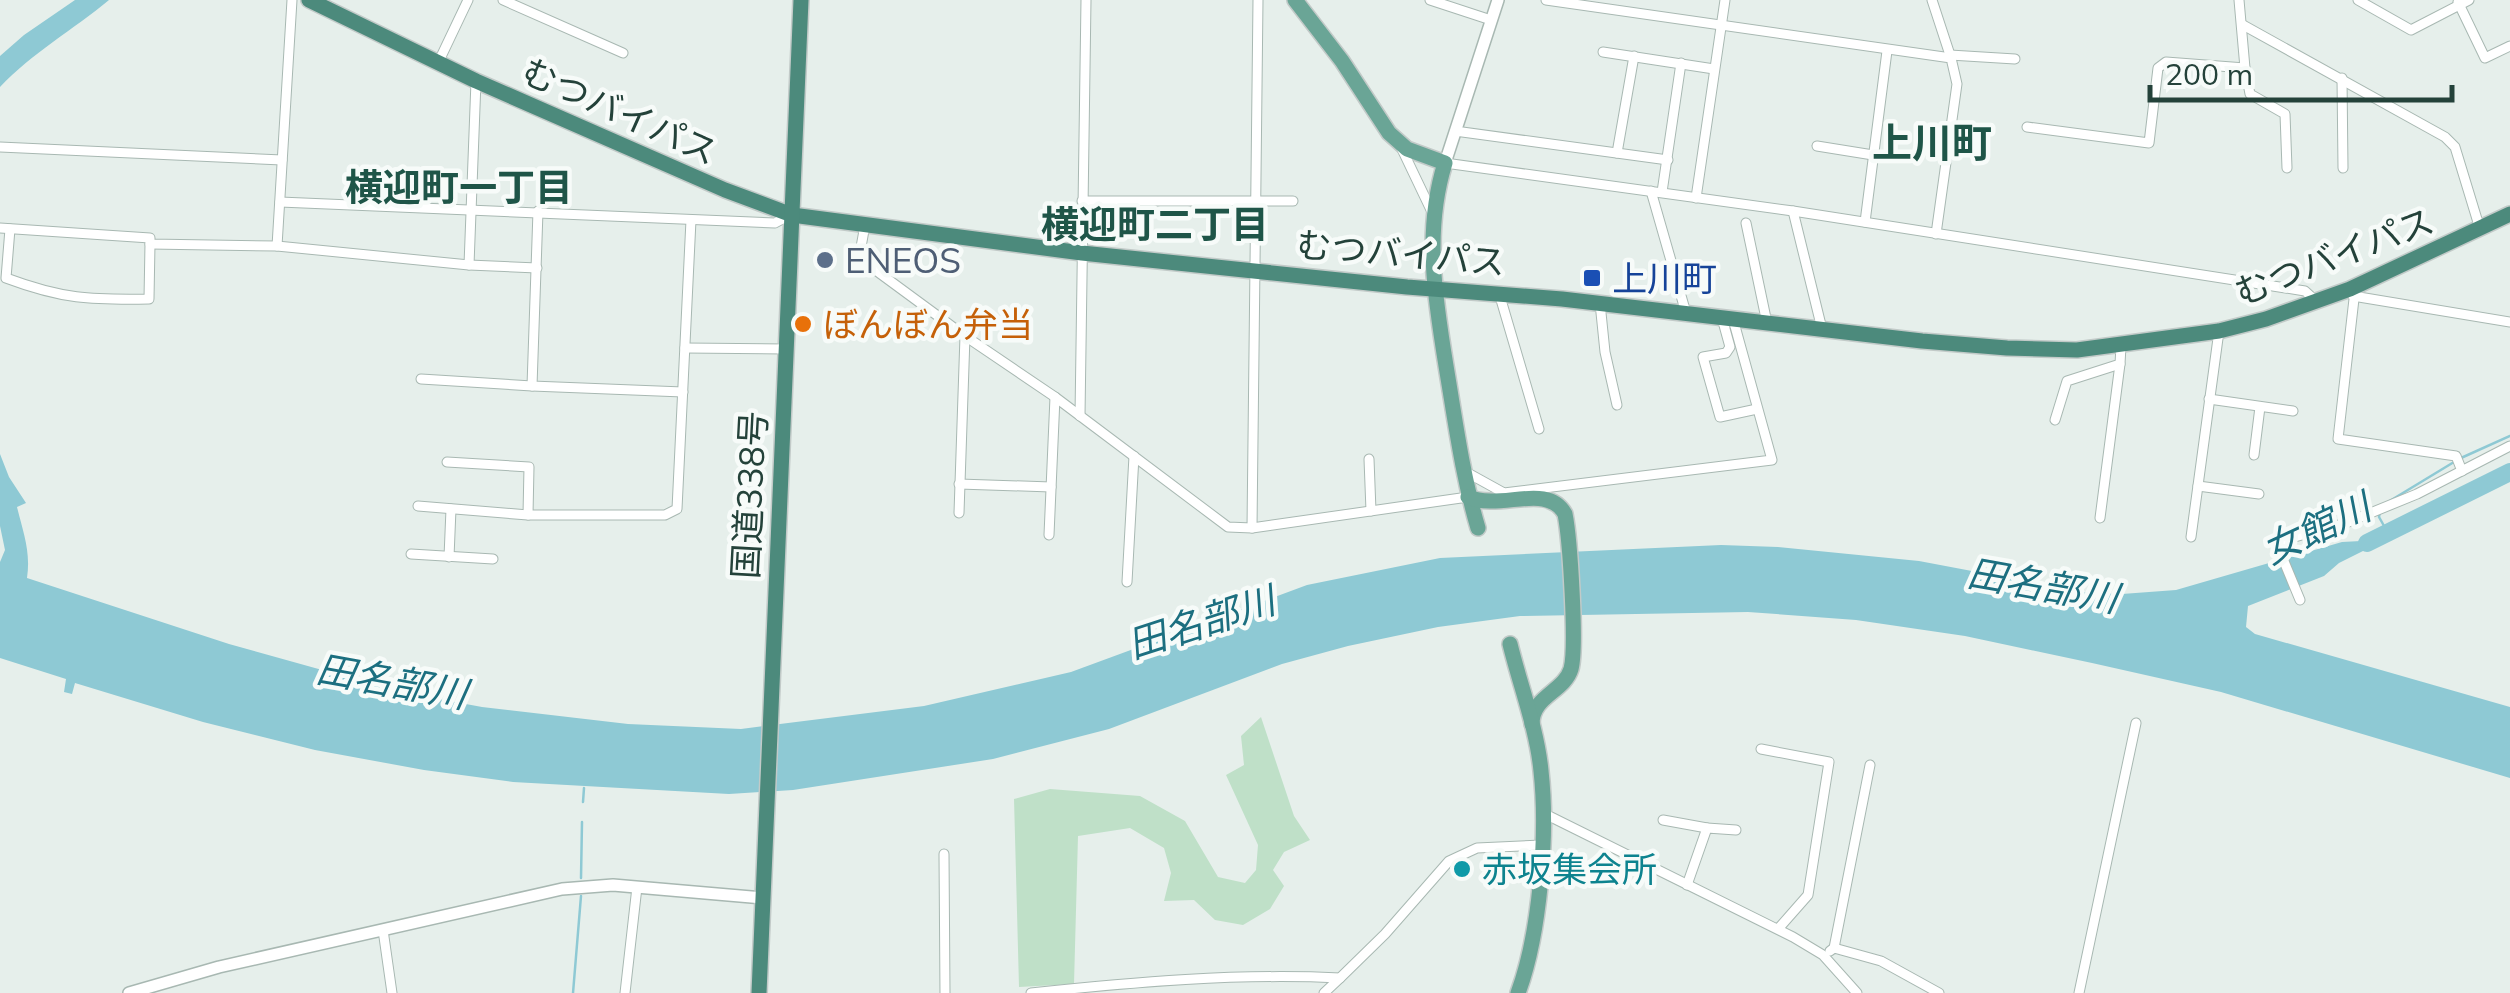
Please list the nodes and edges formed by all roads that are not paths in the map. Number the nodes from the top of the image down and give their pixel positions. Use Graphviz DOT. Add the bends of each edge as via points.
graph roads {
  1 [pos="292,0"];
  2 [pos="308,0"];
  3 [pos="468,0"];
  4 [pos="502,0"];
  5 [pos="801,0"];
  6 [pos="1086,0"];
  7 [pos="1258,0"];
  8 [pos="1295,0"];
  9 [pos="1430,0"];
  10 [pos="1498,0"];
  11 [pos="1546,0"];
  12 [pos="1725,0"];
  13 [pos="1932,0"];
  14 [pos="2238,0"];
  15 [pos="2358,0"];
  16 [pos="2462,2"];
  17 [pos="1491,20"];
  18 [pos="1721,26"];
  19 [pos="2243,26"];
  20 [pos="2510,46"];
  21 [pos="1887,51"];
  22 [pos="1603,52"];
  23 [pos="623,53"];
  24 [pos="1634,56"];
  25 [pos="1950,56"];
  26 [pos="2015,60"];
  27 [pos="438,63"];
  28 [pos="1681,63"];
  29 [pos="1714,68"];
  30 [pos="2245,68"];
  31 [pos="2342,78"];
  32 [pos="476,81"];
  33 [pos="2027,127"];
  34 [pos="1456,131"];
  35 [pos="1399,143"];
  36 [pos="1818,146"];
  37 [pos="0,147"];
  38 [pos="1617,153"];
  39 [pos="1874,155"];
  40 [pos="282,160"];
  41 [pos="1668,160"];
  42 [pos="1445,163"];
  43 [pos="2287,168"];
  44 [pos="2342,168"];
  45 [pos="1657,191"];
  46 [pos="1696,198"];
  47 [pos="1082,201"];
  48 [pos="1293,201"];
  49 [pos="280,202"];
  50 [pos="1257,202"];
  51 [pos="471,208"];
  52 [pos="538,211"];
  53 [pos="1794,211"];
  54 [pos="792,214"];
  55 [pos="1433,214"];
  56 [pos="2510,214"];
  57 [pos="691,220"];
  58 [pos="1865,222"];
  59 [pos="1746,223"];
  60 [pos="865,225"];
  61 [pos="5,229"];
  62 [pos="2480,229"];
  63 [pos="1936,234"];
  64 [pos="150,244"];
  65 [pos="277,246"];
  66 [pos="1082,252"];
  67 [pos="469,265"];
  68 [pos="537,268"];
  69 [pos="1257,269"];
  70 [pos="1434,288"];
  71 [pos="1499,292"];
  72 [pos="2352,294"];
  73 [pos="2317,302"];
  74 [pos="1600,304"];
  75 [pos="1686,314"];
  76 [pos="1727,318"];
  77 [pos="2510,322"];
  78 [pos="1768,323"];
  79 [pos="1822,329"];
  80 [pos="2219,331"];
  81 [pos="965,336"];
  82 [pos="2121,346"];
  83 [pos="684,348"];
  84 [pos="786,349"];
  85 [pos="2120,364"];
  86 [pos="421,379"];
  87 [pos="532,386"];
  88 [pos="682,392"];
  89 [pos="1055,397"];
  90 [pos="2209,399"];
  91 [pos="1618,404"];
  92 [pos="2260,407"];
  93 [pos="1757,408"];
  94 [pos="2293,411"];
  95 [pos="1080,416"];
  96 [pos="2054,420"];
  97 [pos="1538,429"];
  98 [pos="2510,446"];
  99 [pos="2254,455"];
  100 [pos="1134,456"];
  101 [pos="1370,459"];
  102 [pos="447,462"];
  103 [pos="1464,470"];
  104 [pos="2462,471"];
  105 [pos="959,484"];
  106 [pos="2198,486"];
  107 [pos="1051,487"];
  108 [pos="2259,494"];
  109 [pos="1468,497"];
  110 [pos="418,506"];
  111 [pos="451,508"];
  112 [pos="1370,511"];
  113 [pos="958,513"];
  114 [pos="528,515"];
  115 [pos="2100,518"];
  116 [pos="1252,528"];
  117 [pos="1478,528"];
  118 [pos="1049,534"];
  119 [pos="2191,537"];
  120 [pos="411,554"];
  121 [pos="449,557"];
  122 [pos="493,559"];
  123 [pos="1126,582"];
  124 [pos="2300,598"];
  125 [pos="1510,644"];
  126 [pos="2136,724"];
  127 [pos="1532,730"];
  128 [pos="1760,749"];
  129 [pos="1870,764"];
  130 [pos="1543,813"];
  131 [pos="1663,820"];
  132 [pos="1707,828"];
  133 [pos="1736,830"];
  134 [pos="1542,845"];
  135 [pos="944,854"];
  136 [pos="1688,885"];
  137 [pos="637,888"];
  138 [pos="763,898"];
  139 [pos="1778,929"];
  140 [pos="383,930"];
  141 [pos="1834,948"];
  142 [pos="1823,955"];
  143 [pos="1340,978"];
  144 [pos="129,993"];
  145 [pos="392,993"];
  146 [pos="625,993"];
  147 [pos="759,993"];
  148 [pos="945,993"];
  149 [pos="1031,993"];
  150 [pos="1324,993"];
  151 [pos="1518,993"];
  152 [pos="1857,993"];
  153 [pos="1939,993"];
  154 [pos="2079,993"];
  1 -- 40 [label="street"];
  2 -- 27 [label="highway, むつバイパス"];
  3 -- 27 [label="street"];
  4 -- 23 [label="street"];
  5 -- 54 [label="highway, 国道338号"];
  6 -- 47 [label="street"];
  7 -- 50 [label="street"];
  8 -- 35 [label="main road"];
  9 -- 17 [label="street"];
  10 -- 17 [label="street"];
  11 -- 18 [label="street"];
  12 -- 18 [label="street"];
  13 -- 25 [label="street"];
  14 -- 19 [label="street"];
  15 -- 16 [label="street" via="2411,30"];
  16 -- 20 [label="street" via="2485,58"];
  17 -- 34 [label="street"];
  18 -- 21 [label="street"];
  18 -- 29 [label="street"];
  19 -- 30 [label="street"];
  19 -- 31 [label="street"];
  21 -- 25 [label="street"];
  21 -- 39 [label="street"];
  22 -- 24 [label="street"];
  24 -- 28 [label="street"];
  24 -- 38 [label="street"];
  25 -- 26 [label="street"];
  25 -- 63 [label="street" via="1958,84"];
  27 -- 32 [label="highway, むつバイパス"];
  28 -- 29 [label="street"];
  28 -- 41 [label="street"];
  29 -- 46 [label="street"];
  30 -- 33 [label="street" via="2166,62 2158,68 2149,143"];
  30 -- 43 [label="street" via="2250,94 2285,114"];
  31 -- 44 [label="street"];
  31 -- 62 [label="street" via="2455,147"];
  32 -- 51 [label="street"];
  32 -- 54 [label="highway, むつバイパス"];
  34 -- 38 [label="street"];
  34 -- 42 [label="street"];
  35 -- 42 [label="main road"];
  35 -- 55 [label="street"];
  36 -- 39 [label="street"];
  37 -- 40 [label="street"];
  38 -- 41 [label="street"];
  39 -- 58 [label="street"];
  40 -- 49 [label="street"];
  41 -- 45 [label="street"];
  42 -- 45 [label="street"];
  42 -- 55 [label="main road"];
  45 -- 46 [label="street"];
  45 -- 75 [label="street"];
  46 -- 53 [label="street"];
  47 -- 50 [label="street"];
  47 -- 66 [label="street"];
  48 -- 50 [label="street"];
  49 -- 51 [label="street"];
  49 -- 65 [label="street"];
  50 -- 69 [label="street"];
  51 -- 52 [label="street"];
  51 -- 67 [label="street"];
  52 -- 57 [label="street"];
  52 -- 68 [label="street"];
  53 -- 58 [label="street"];
  53 -- 79 [label="street"];
  54 -- 57 [label="street" via="775,223"];
  54 -- 60 [label="highway, むつバイパス"];
  54 -- 84 [label="highway, 国道338号"];
  55 -- 70 [label="main road"];
  56 -- 62 [label="highway, むつバイパス"];
  57 -- 83 [label="street"];
  58 -- 63 [label="street"];
  59 -- 78 [label="street"];
  60 -- 66 [label="highway, むつバイパス"];
  60 -- 81 [label="street" via="860,258"];
  61 -- 64 [label="street" via="150,238"];
  61 -- 64 [label="street" via="6,278 81,300 150,299"];
  62 -- 72 [label="highway, むつバイパス"];
  63 -- 73 [label="street" via="2305,291"];
  64 -- 65 [label="street"];
  65 -- 67 [label="street"];
  66 -- 69 [label="highway, むつバイパス"];
  66 -- 95 [label="street"];
  67 -- 68 [label="street"];
  68 -- 87 [label="street"];
  69 -- 70 [label="highway, むつバイパス"];
  69 -- 116 [label="street"];
  70 -- 71 [label="highway, むつバイパス"];
  70 -- 103 [label="main road"];
  71 -- 74 [label="highway, むつバイパス"];
  71 -- 97 [label="street"];
  72 -- 73 [label="highway, むつバイパス"];
  72 -- 77 [label="street"];
  72 -- 104 [label="street" via="2338,439 2456,456"];
  73 -- 80 [label="highway, むつバイパス"];
  74 -- 75 [label="highway, むつバイパス"];
  74 -- 91 [label="street"];
  75 -- 76 [label="highway, むつバイパス"];
  76 -- 78 [label="highway, むつバイパス"];
  76 -- 93 [label="street"];
  76 -- 93 [label="street" via="1730,347 1703,357 1720,417"];
  78 -- 79 [label="highway, むつバイパス"];
  79 -- 82 [label="highway, むつバイパス" via="2007,348"];
  80 -- 82 [label="highway, むつバイパス"];
  80 -- 90 [label="street"];
  81 -- 89 [label="street"];
  81 -- 105 [label="street"];
  82 -- 85 [label="street"];
  83 -- 84 [label="street"];
  83 -- 88 [label="street"];
  84 -- 138 [label="highway, 国道338号"];
  85 -- 96 [label="street" via="2066,381"];
  85 -- 115 [label="street"];
  86 -- 87 [label="street"];
  87 -- 88 [label="street"];
  88 -- 114 [label="street" via="677,509"];
  89 -- 95 [label="street"];
  89 -- 107 [label="street"];
  90 -- 92 [label="street"];
  90 -- 106 [label="street"];
  92 -- 94 [label="street"];
  92 -- 99 [label="street"];
  93 -- 103 [label="street" via="1772,460 1504,494"];
  95 -- 100 [label="street"];
  98 -- 104 [label="street"];
  100 -- 116 [label="street" via="1228,527"];
  100 -- 123 [label="street"];
  101 -- 112 [label="street"];
  102 -- 114 [label="street" via="528,467"];
  103 -- 109 [label="main road"];
  104 -- 124 [label="street" via="2346,523 2276,542"];
  105 -- 107 [label="street"];
  105 -- 113 [label="street"];
  106 -- 108 [label="street"];
  106 -- 119 [label="street"];
  107 -- 118 [label="street"];
  109 -- 112 [label="street"];
  109 -- 117 [label="main road"];
  109 -- 127 [label="main road" via="1489,504 1549,498 1560,506 1568,528 1570,670 1532,713"];
  110 -- 111 [label="street"];
  111 -- 114 [label="street"];
  111 -- 121 [label="street"];
  112 -- 116 [label="street"];
  120 -- 121 [label="street"];
  121 -- 122 [label="street"];
  125 -- 127 [label="main road"];
  126 -- 154 [label="street"];
  127 -- 130 [label="main road"];
  128 -- 139 [label="street" via="1829,762 1808,895"];
  129 -- 141 [label="street"];
  130 -- 134 [label="main road"];
  130 -- 136 [label="street"];
  131 -- 132 [label="street"];
  132 -- 133 [label="street"];
  132 -- 136 [label="street"];
  134 -- 143 [label="street" via="1477,848 1449,861"];
  134 -- 151 [label="main road" via="1532,942"];
  135 -- 148 [label="street"];
  136 -- 139 [label="street"];
  137 -- 138 [label="street"];
  137 -- 140 [label="street" via="562,889"];
  137 -- 146 [label="street"];
  138 -- 147 [label="highway, 国道338号"];
  139 -- 142 [label="street"];
  140 -- 144 [label="street"];
  140 -- 145 [label="street"];
  141 -- 142 [label="street"];
  141 -- 153 [label="street" via="1882,961"];
  142 -- 152 [label="street"];
  143 -- 149 [label="street"];
  143 -- 150 [label="street"];
}
